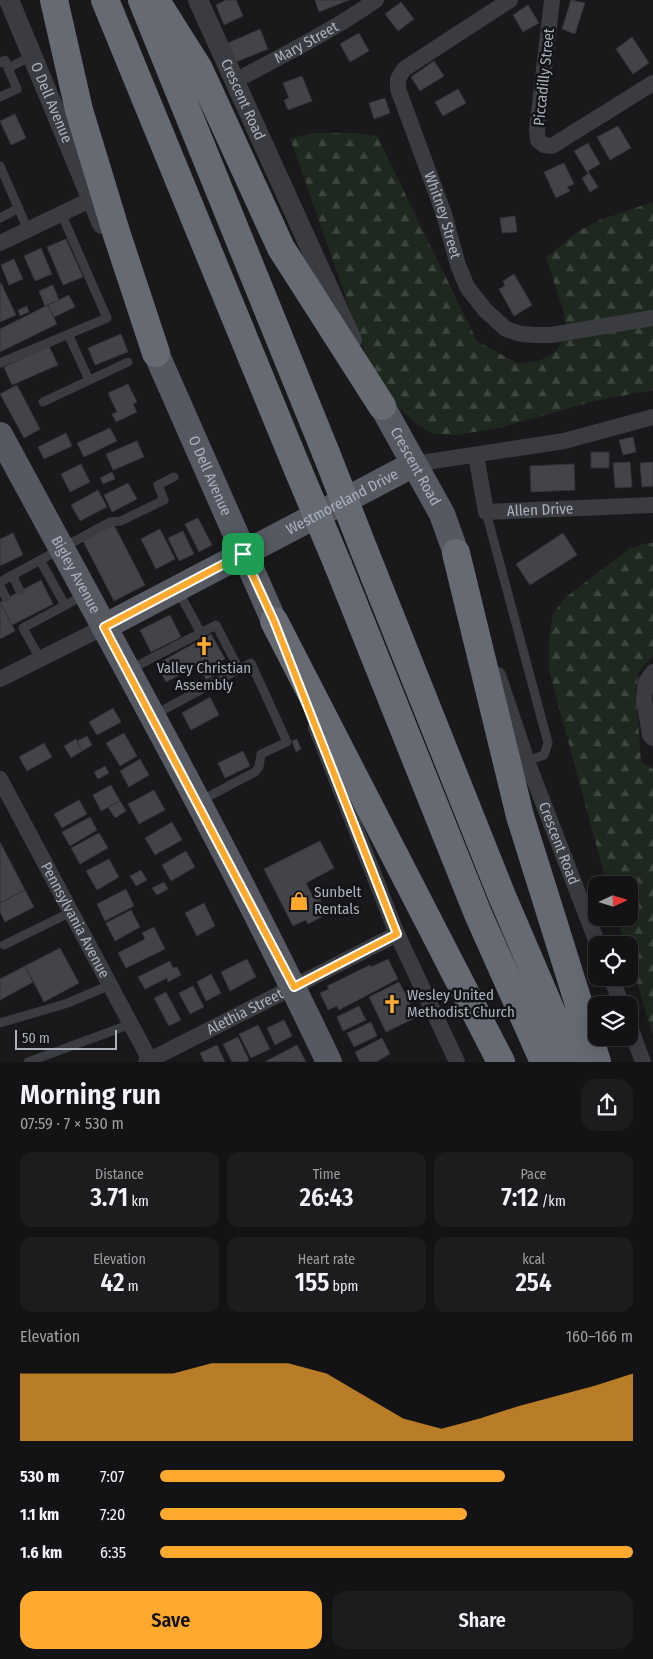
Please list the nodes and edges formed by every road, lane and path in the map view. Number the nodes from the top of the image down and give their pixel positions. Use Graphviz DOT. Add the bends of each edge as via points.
graph roads {
  1 [pos="9,0"];
  2 [pos="54,0"];
  3 [pos="105,0"];
  4 [pos="142,0"];
  5 [pos="155,0"];
  6 [pos="198,0"];
  7 [pos="376,0"];
  8 [pos="510,0"];
  9 [pos="552,0"];
  10 [pos="32,56"];
  11 [pos="4,66"];
  12 [pos="235,80"];
  13 [pos="653,83"];
  14 [pos="0,97"];
  15 [pos="0,166"];
  16 [pos="92,199"];
  17 [pos="19,208"];
  18 [pos="61,214"];
  19 [pos="0,218"];
  20 [pos="28,230"];
  21 [pos="0,244"];
  22 [pos="653,318"];
  23 [pos="68,334"];
  24 [pos="156,353"];
  25 [pos="128,362"];
  26 [pos="0,363"];
  27 [pos="89,380"];
  28 [pos="43,402"];
  29 [pos="382,406"];
  30 [pos="653,417"];
  31 [pos="0,435"];
  32 [pos="476,456"];
  33 [pos="414,464"];
  34 [pos="174,478"];
  35 [pos="653,505"];
  36 [pos="486,512"];
  37 [pos="456,553"];
  38 [pos="50,554"];
  39 [pos="243,554"];
  40 [pos="12,575"];
  41 [pos="0,582"];
  42 [pos="0,586"];
  43 [pos="177,588"];
  44 [pos="20,591"];
  45 [pos="6,598"];
  46 [pos="75,600"];
  47 [pos="274,621"];
  48 [pos="104,627"];
  49 [pos="201,633"];
  50 [pos="40,659"];
  51 [pos="239,669"];
  52 [pos="127,671"];
  53 [pos="653,672"];
  54 [pos="0,679"];
  55 [pos="152,716"];
  56 [pos="653,738"];
  57 [pos="527,761"];
  58 [pos="0,781"];
  59 [pos="198,803"];
  60 [pos="71,912"];
  61 [pos="397,934"];
  62 [pos="595,936"];
  63 [pos="4,945"];
  64 [pos="110,985"];
  65 [pos="294,987"];
  66 [pos="0,1023"];
  67 [pos="131,1024"];
  68 [pos="637,1046"];
  69 [pos="149,1061"];
  70 [pos="28,1062"];
  71 [pos="329,1062"];
  72 [pos="457,1062"];
  73 [pos="501,1062"];
  74 [pos="544,1062"];
  75 [pos="573,1062"];
  76 [pos="597,1062"];
  77 [pos="643,1062"];
  1 -- 10 [label="street, O Dell Avenue"];
  2 -- 24 [label="highway" via="80,110"];
  3 -- 74 [label="highway, bridge" via="478,914"];
  4 -- 75 [label="highway, bridge" via="502,896"];
  5 -- 29 [label="highway" via="199,69 281,248"];
  6 -- 12 [label="street, Crescent Road"];
  7 -- 12 [label="street, Mary Street" via="298,48"];
  8 -- 22 [label="street, Whitney Street" via="404,69 398,79 398,89 467,287 499,323 521,334 551,335"];
  9 -- 13 [label="street, Piccadilly Street" via="538,140 552,146"];
  10 -- 11 [label="lane"];
  10 -- 16 [label="street, O Dell Avenue"];
  11 -- 14 [label="lane" via="17,89"];
  12 -- 29 [label="street, Crescent Road"];
  15 -- 17 [label="lane"];
  16 -- 18 [label="street"];
  16 -- 24 [label="street, O Dell Avenue"];
  17 -- 19 [label="lane"];
  17 -- 20 [label="lane"];
  18 -- 20 [label="street"];
  18 -- 23 [label="lane" via="107,318"];
  20 -- 21 [label="street"];
  23 -- 26 [label="lane"];
  23 -- 27 [label="lane"];
  24 -- 39 [label="main road, O Dell Avenue"];
  25 -- 27 [label="lane"];
  27 -- 28 [label="lane"];
  29 -- 33 [label="main road, Crescent Road"];
  30 -- 32 [label="street, Westmoreland Drive" via="564,441"];
  31 -- 38 [label="main road, Bigley Avenue"];
  32 -- 33 [label="street, Westmoreland Drive"];
  32 -- 36 [label="street, Allen Drive"];
  33 -- 37 [label="main road, Crescent Road" via="442,514"];
  33 -- 39 [label="main road, Westmoreland Drive"];
  34 -- 38 [label="lane" via="158,485 164,500 122,521 110,522"];
  35 -- 36 [label="street, Allen Drive"];
  36 -- 57 [label="lane" via="548,743 544,755"];
  37 -- 57 [label="street, Crescent Road"];
  37 -- 76 [label="highway" via="520,816"];
  38 -- 40 [label="lane"];
  38 -- 46 [label="main road, Bigley Avenue"];
  39 -- 43 [label="main road, Westmoreland Drive"];
  39 -- 47 [label="main road, O Dell Avenue"];
  40 -- 41 [label="lane"];
  40 -- 44 [label="lane"];
  42 -- 45 [label="lane"];
  43 -- 48 [label="main road, Westmoreland Drive"];
  43 -- 49 [label="lane"];
  46 -- 48 [label="main road, Bigley Avenue"];
  46 -- 50 [label="lane" via="21,625"];
  47 -- 61 [label="street, O Dell Avenue"];
  47 -- 73 [label="highway"];
  48 -- 50 [label="street, Westmoreland Drive"];
  48 -- 52 [label="main road, Bigley Avenue"];
  49 -- 51 [label="lane" via="216,626"];
  49 -- 52 [label="lane"];
  50 -- 54 [label="street, Westmoreland Drive"];
  51 -- 55 [label="lane"];
  51 -- 59 [label="lane" via="251,664 287,742 261,754 255,772"];
  52 -- 55 [label="main road, Bigley Avenue"];
  53 -- 56 [label="street" via="646,682 644,699"];
  55 -- 59 [label="main road, Bigley Avenue"];
  57 -- 62 [label="street, Crescent Road"];
  58 -- 60 [label="street, Pennsylvania Avenue"];
  59 -- 65 [label="main road, Bigley Avenue"];
  60 -- 63 [label="lane"];
  60 -- 64 [label="street, Pennsylvania Avenue"];
  61 -- 65 [label="street, Alethia Street"];
  61 -- 72 [label="street, O Dell Avenue"];
  64 -- 66 [label="lane" via="68,1003"];
  64 -- 67 [label="street, Pennsylvania Avenue"];
  65 -- 69 [label="street, Alethia Street"];
  65 -- 71 [label="main road, Bigley Avenue"];
  67 -- 69 [label="street, Pennsylvania Avenue"];
  67 -- 70 [label="lane"];
  68 -- 77 [label="street"];
}
